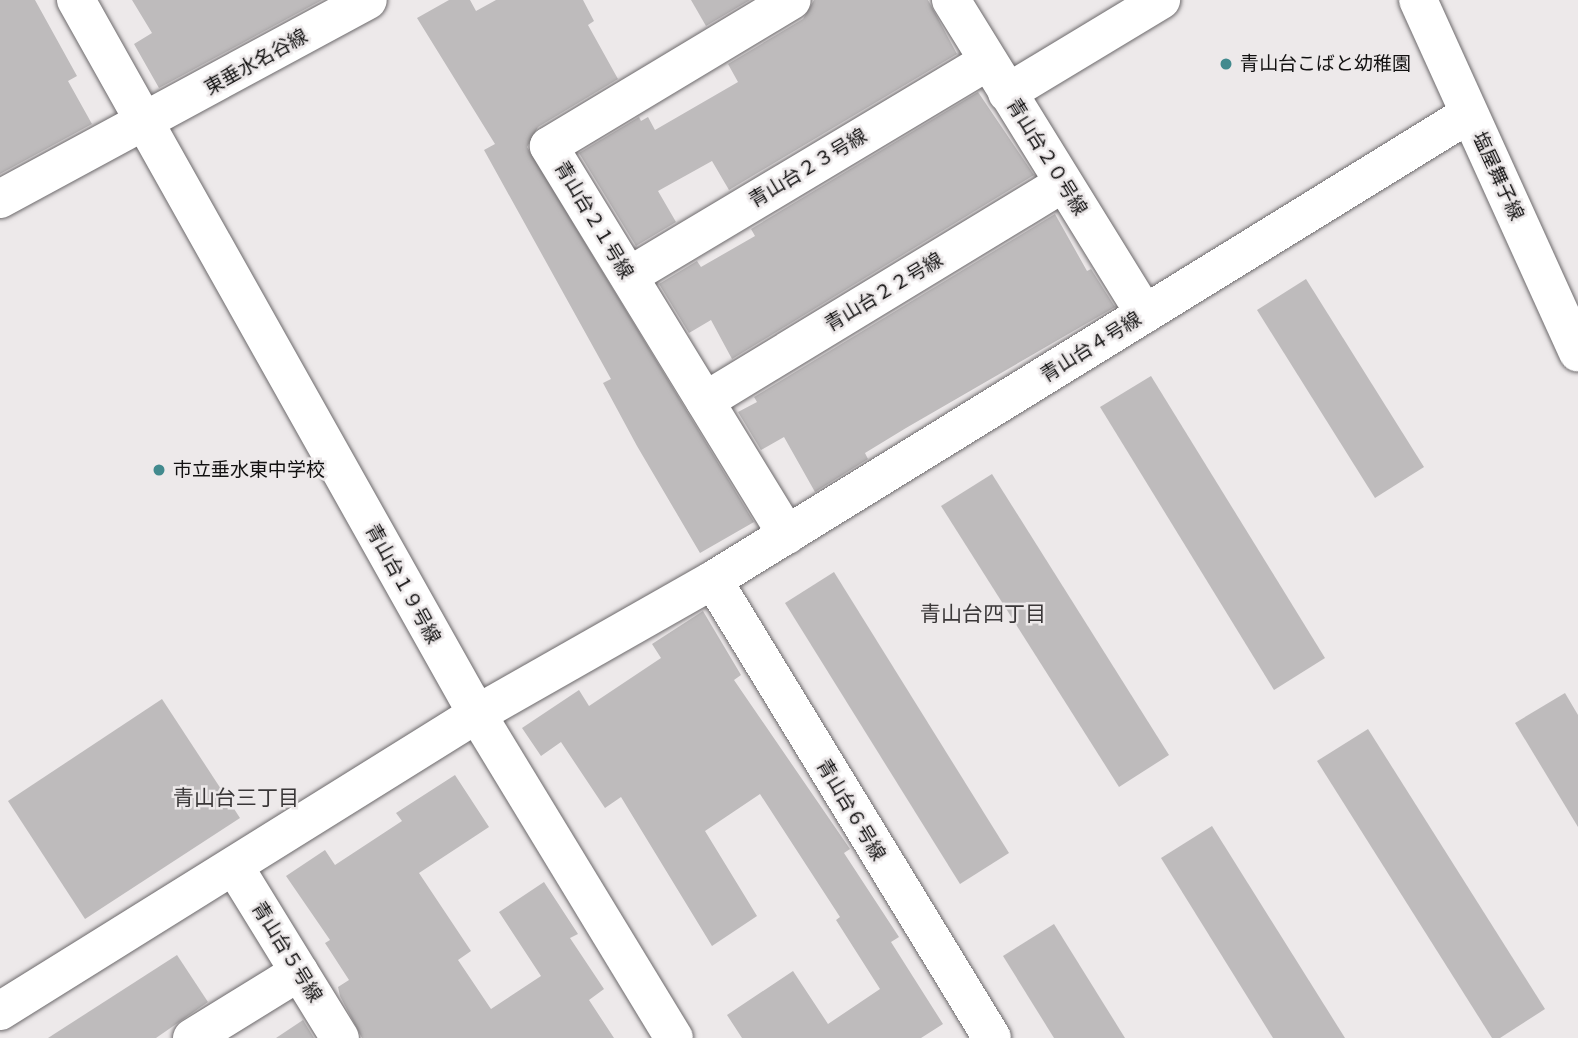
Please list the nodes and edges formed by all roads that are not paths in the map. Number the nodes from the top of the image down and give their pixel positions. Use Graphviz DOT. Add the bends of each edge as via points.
graph roads {
  1 [pos="76,0"];
  2 [pos="368,0"];
  3 [pos="792,0"];
  4 [pos="950,0"];
  5 [pos="1161,0"];
  6 [pos="1418,0"];
  7 [pos="988,61"];
  8 [pos="1007,93"];
  9 [pos="1469,114"];
  10 [pos="143,124"];
  11 [pos="1063,183"];
  12 [pos="0,199"];
  13 [pos="629,276"];
  14 [pos="1145,314"];
  15 [pos="1578,352"];
  16 [pos="705,401"];
  17 [pos="787,535"];
  18 [pos="713,580"];
  19 [pos="477,714"];
  20 [pos="234,866"];
  21 [pos="299,972"];
  22 [pos="0,1012"];
  23 [pos="977,1033"];
  24 [pos="192,1038"];
  25 [pos="340,1038"];
  26 [pos="674,1038"];
  1 -- 10 [label="street, 青山台１９号線"];
  2 -- 10 [label="street, 東垂水名谷線"];
  3 -- 13 [label="street, 青山台２１号線" via="550,146"];
  4 -- 7 [label="street, 青山台２０号線"];
  5 -- 8 [label="street"];
  6 -- 9 [label="street, 塩屋舞子線"];
  7 -- 8 [label="street, 青山台２０号線"];
  7 -- 13 [label="street, 青山台２３号線"];
  8 -- 11 [label="street, 青山台２０号線"];
  9 -- 14 [label="street, 青山台４号線"];
  9 -- 15 [label="street, 塩屋舞子線"];
  10 -- 12 [label="street, 東垂水名谷線"];
  10 -- 19 [label="street, 青山台１９号線"];
  11 -- 14 [label="street, 青山台２０号線"];
  11 -- 16 [label="street, 青山台２２号線"];
  13 -- 16 [label="street, 青山台２１号線"];
  14 -- 17 [label="street, 青山台４号線"];
  16 -- 17 [label="street, 青山台２１号線"];
  17 -- 18 [label="street, 青山台４号線"];
  18 -- 19 [label="street, 青山台４号線"];
  18 -- 23 [label="street, 青山台６号線"];
  19 -- 20 [label="street, 青山台４号線"];
  19 -- 26 [label="street, 青山台１９号線"];
  20 -- 21 [label="street, 青山台５号線"];
  20 -- 22 [label="street, 青山台４号線"];
  21 -- 24 [label="street"];
  21 -- 25 [label="street, 青山台５号線"];
}
